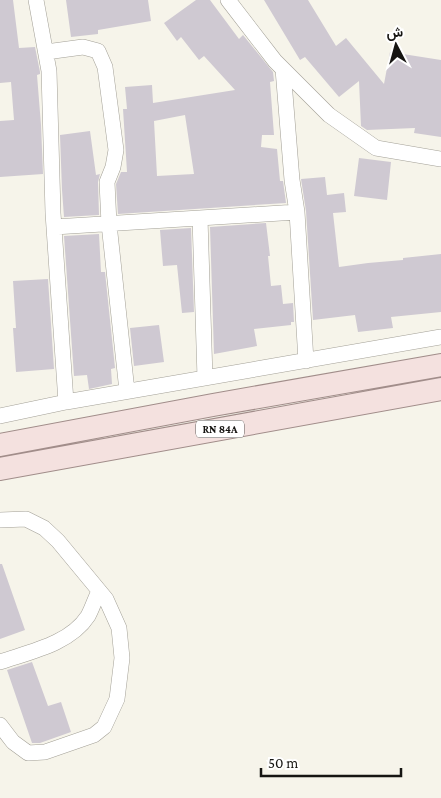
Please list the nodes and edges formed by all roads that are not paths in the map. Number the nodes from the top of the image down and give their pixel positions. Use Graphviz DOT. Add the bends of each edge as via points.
graph roads {
  1 [pos="36,0"];
  2 [pos="228,0"];
  3 [pos="46,52"];
  4 [pos="283,69"];
  5 [pos="441,159"];
  6 [pos="297,212"];
  7 [pos="200,218"];
  8 [pos="109,224"];
  9 [pos="54,227"];
  10 [pos="441,337"];
  11 [pos="306,361"];
  12 [pos="441,365"];
  13 [pos="204,378"];
  14 [pos="441,389"];
  15 [pos="127,391"];
  16 [pos="66,402"];
  17 [pos="0,416"];
  18 [pos="0,445"];
  19 [pos="0,469"];
  20 [pos="0,520"];
  21 [pos="99,591"];
  22 [pos="0,662"];
  23 [pos="0,725"];
  1 -- 3 [label="street"];
  2 -- 4 [label="street"];
  3 -- 8 [label="street" via="82,47 98,51 106,67 116,150 114,167 107,182"];
  3 -- 9 [label="street"];
  4 -- 5 [label="street" via="329,115 376,148"];
  4 -- 6 [label="street"];
  6 -- 7 [label="street"];
  6 -- 11 [label="street"];
  7 -- 8 [label="street"];
  7 -- 13 [label="street"];
  8 -- 9 [label="street"];
  8 -- 15 [label="street"];
  9 -- 16 [label="street"];
  10 -- 11 [label="street"];
  11 -- 13 [label="street"];
  12 -- 18 [label="main road, RN 84A"];
  13 -- 15 [label="street"];
  14 -- 19 [label="main road, RN 84A"];
  15 -- 16 [label="street"];
  16 -- 17 [label="street"];
  20 -- 21 [label="street" via="26,519 44,528"];
  21 -- 22 [label="street" via="88,616 60,641"];
  21 -- 23 [label="street" via="120,628 122,658 117,700 104,727 94,736 46,752 28,753 13,742"];
}
